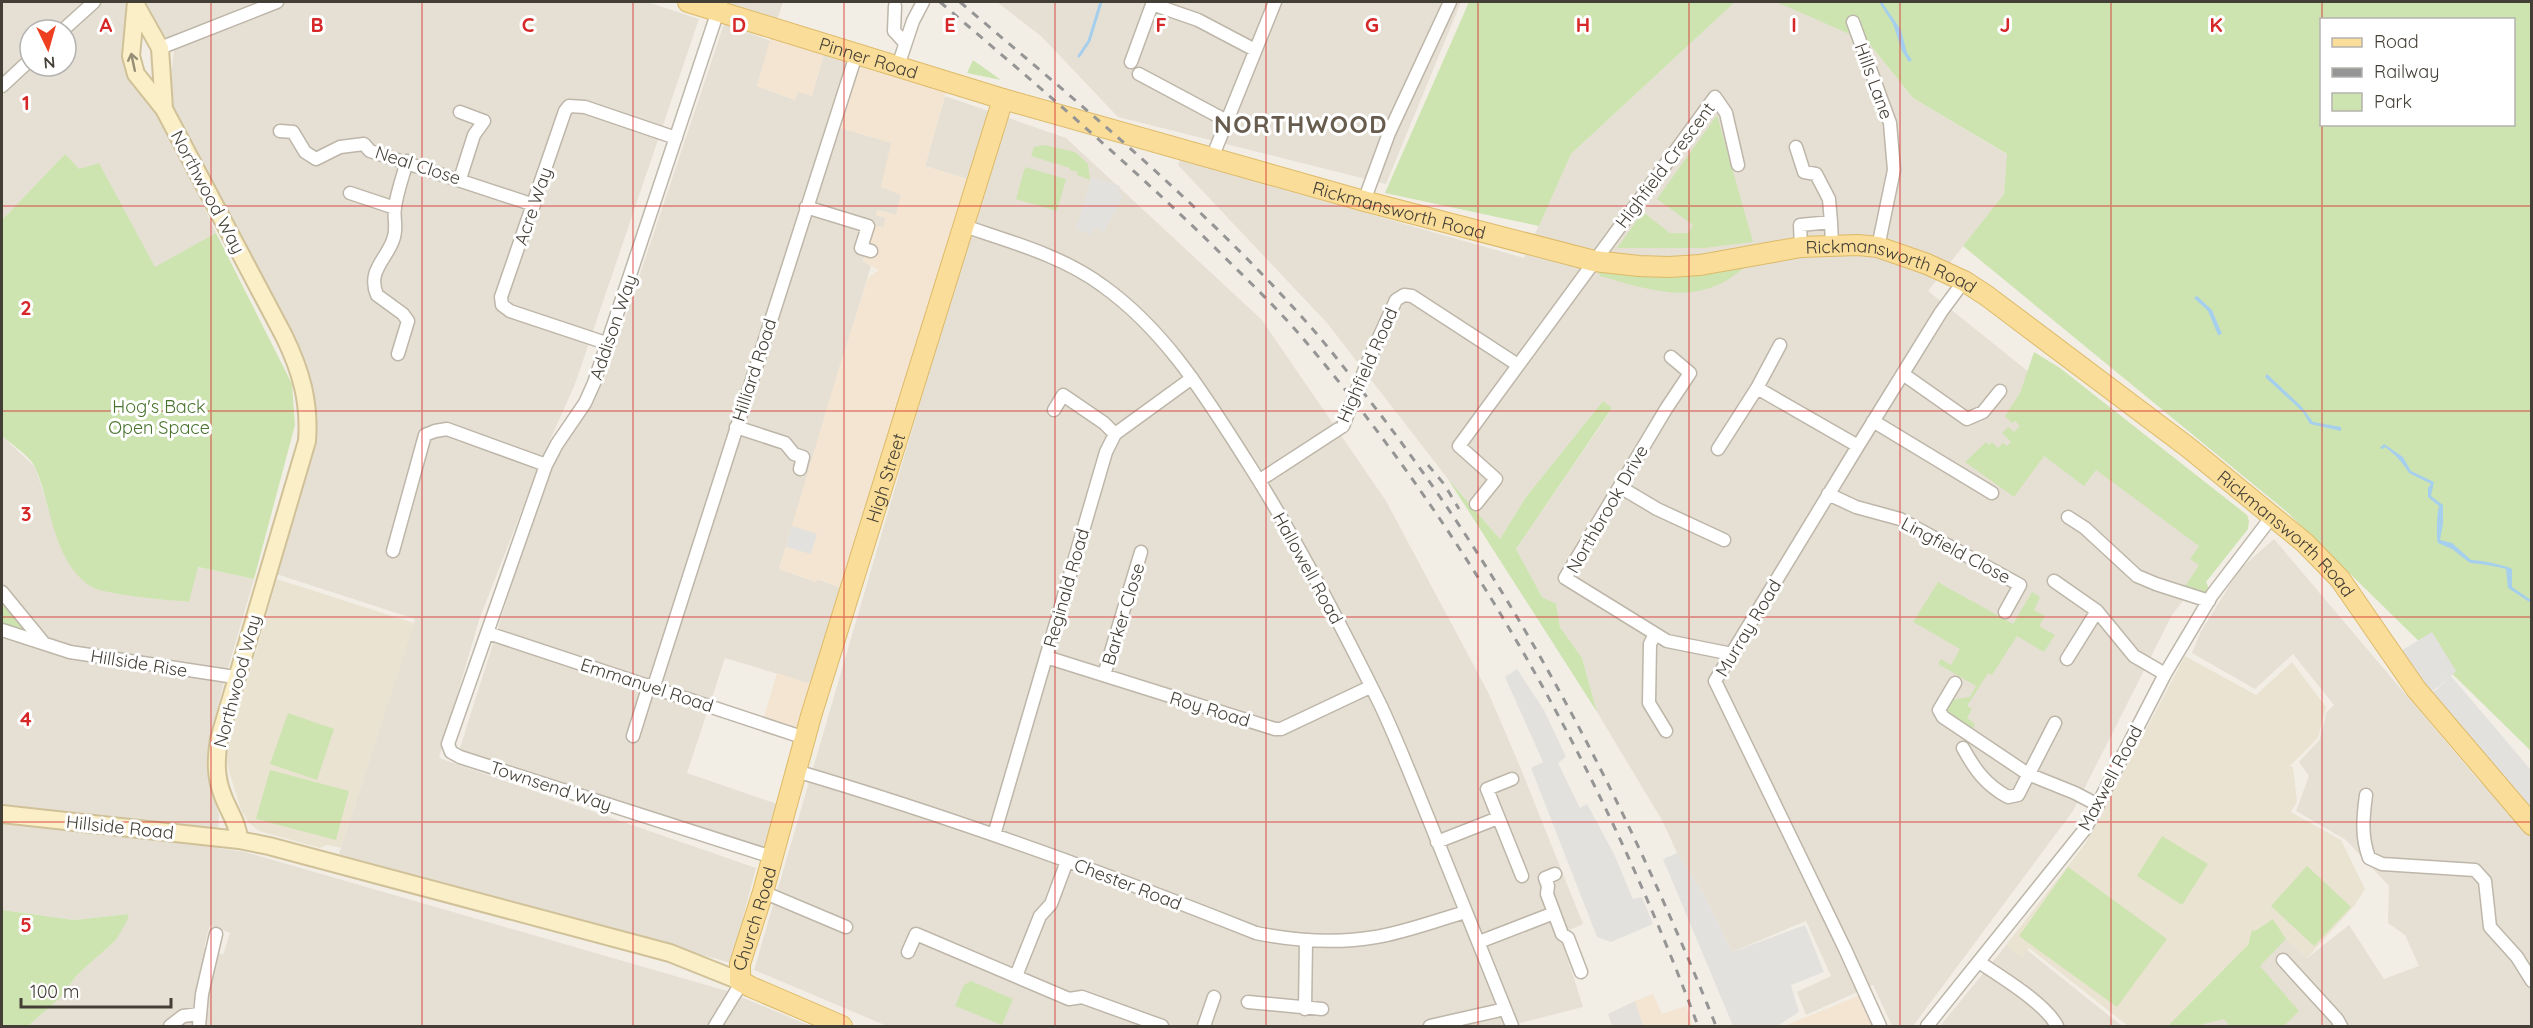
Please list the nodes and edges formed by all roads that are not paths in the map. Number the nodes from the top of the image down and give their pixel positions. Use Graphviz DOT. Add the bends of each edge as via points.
graph roads {
  1 [pos="94,2"];
  2 [pos="277,2"];
  3 [pos="688,2"];
  4 [pos="923,2"];
  5 [pos="1275,2"];
  6 [pos="1450,2"];
  7 [pos="136,3"];
  8 [pos="1153,3"];
  9 [pos="895,6"];
  10 [pos="720,7"];
  11 [pos="76,18"];
  12 [pos="1853,22"];
  13 [pos="905,44"];
  14 [pos="160,48"];
  15 [pos="1255,50"];
  16 [pos="856,55"];
  17 [pos="1131,62"];
  18 [pos="898,66"];
  19 [pos="18,71"];
  20 [pos="1139,74"];
  21 [pos="2,86"];
  22 [pos="1003,99"];
  23 [pos="164,109"];
  24 [pos="460,112"];
  25 [pos="1049,112"];
  26 [pos="1227,121"];
  27 [pos="280,131"];
  28 [pos="676,138"];
  29 [pos="1796,147"];
  30 [pos="1212,158"];
  31 [pos="407,161"];
  32 [pos="1738,165"];
  33 [pos="460,179"];
  34 [pos="350,193"];
  35 [pos="1364,201"];
  36 [pos="534,205"];
  37 [pos="806,207"];
  38 [pos="395,208"];
  39 [pos="1831,222"];
  40 [pos="964,226"];
  41 [pos="1832,245"];
  42 [pos="1801,247"];
  43 [pos="1878,247"];
  44 [pos="871,251"];
  45 [pos="1594,261"];
  46 [pos="1964,281"];
  47 [pos="609,344"];
  48 [pos="1780,345"];
  49 [pos="398,354"];
  50 [pos="1671,357"];
  51 [pos="1518,365"];
  52 [pos="1904,374"];
  53 [pos="1192,378"];
  54 [pos="1757,388"];
  55 [pos="2000,391"];
  56 [pos="1054,410"];
  57 [pos="1874,421"];
  58 [pos="736,427"];
  59 [pos="1115,434"];
  60 [pos="1858,446"];
  61 [pos="1718,449"];
  62 [pos="546,465"];
  63 [pos="800,469"];
  64 [pos="1260,480"];
  65 [pos="1620,487"];
  66 [pos="1992,493"];
  67 [pos="1828,494"];
  68 [pos="1476,504"];
  69 [pos="2273,515"];
  70 [pos="2068,517"];
  71 [pos="1724,540"];
  72 [pos="393,551"];
  73 [pos="1141,552"];
  74 [pos="2054,581"];
  75 [pos="2,592"];
  76 [pos="2209,601"];
  77 [pos="2097,611"];
  78 [pos="2005,612"];
  79 [pos="2,630"];
  80 [pos="488,633"];
  81 [pos="1655,634"];
  82 [pos="44,643"];
  83 [pos="1732,654"];
  84 [pos="1046,657"];
  85 [pos="2067,659"];
  86 [pos="2165,674"];
  87 [pos="1104,675"];
  88 [pos="236,677"];
  89 [pos="1955,683"];
  90 [pos="652,686"];
  91 [pos="1370,687"];
  92 [pos="2055,723"];
  93 [pos="1666,731"];
  94 [pos="633,736"];
  95 [pos="805,738"];
  96 [pos="1963,748"];
  97 [pos="796,771"];
  98 [pos="2028,774"];
  99 [pos="1512,779"];
  100 [pos="2366,795"];
  101 [pos="2098,806"];
  102 [pos="2,814"];
  103 [pos="1498,818"];
  104 [pos="2532,825"];
  105 [pos="994,835"];
  106 [pos="239,840"];
  107 [pos="1437,842"];
  108 [pos="772,857"];
  109 [pos="1067,861"];
  110 [pos="1555,874"];
  111 [pos="1522,876"];
  112 [pos="763,892"];
  113 [pos="1466,912"];
  114 [pos="1554,913"];
  115 [pos="846,927"];
  116 [pos="216,934"];
  117 [pos="1306,941"];
  118 [pos="1479,942"];
  119 [pos="908,952"];
  120 [pos="2283,960"];
  121 [pos="1979,962"];
  122 [pos="1581,972"];
  123 [pos="1016,976"];
  124 [pos="740,981"];
  125 [pos="2532,981"];
  126 [pos="1214,997"];
  127 [pos="1248,1002"];
  128 [pos="1305,1009"];
  129 [pos="1322,1009"];
  130 [pos="1505,1009"];
  131 [pos="200,1020"];
  132 [pos="170,1026"];
  133 [pos="715,1026"];
  134 [pos="842,1026"];
  135 [pos="1162,1026"];
  136 [pos="1204,1026"];
  137 [pos="1430,1026"];
  138 [pos="1512,1026"];
  139 [pos="1880,1026"];
  140 [pos="1927,1026"];
  141 [pos="2057,1026"];
  142 [pos="2341,1026"];
  1 -- 11 [label="street"];
  2 -- 14 [label="street"];
  3 -- 10 [label="main road, Pinner Road"];
  4 -- 13 [label="street"];
  5 -- 15 [label="street"];
  6 -- 35 [label="street" via="1389,133"];
  7 -- 14 [label="street"];
  23 -- 7 [label="street, one-way" via="136,74 130,56"];
  8 -- 15 [label="street" via="1198,20"];
  8 -- 17 [label="street"];
  9 -- 13 [label="street" via="894,31"];
  10 -- 16 [label="main road, Pinner Road"];
  10 -- 28 [label="street, Addison Way"];
  12 -- 43 [label="street, Hills Lane" via="1890,123 1894,170"];
  13 -- 18 [label="street"];
  14 -- 23 [label="street"];
  15 -- 26 [label="street"];
  16 -- 18 [label="main road, Pinner Road"];
  16 -- 37 [label="street, Hilliard Road"];
  18 -- 22 [label="main road, Pinner Road"];
  19 -- 21 [label="street"];
  20 -- 26 [label="street"];
  22 -- 25 [label="main road, Pinner Road"];
  22 -- 40 [label="main road, High Street"];
  23 -- 88 [label="street, Northwood Way" via="296,361 308,409 307,441"];
  24 -- 33 [label="street" via="484,121 474,135"];
  25 -- 30 [label="main road, Rickmansworth Road"];
  26 -- 30 [label="street"];
  27 -- 31 [label="street, Neal Close" via="293,132 305,152 316,159 340,147 363,144 370,151"];
  28 -- 36 [label="street, Acre Way" via="585,107 569,106"];
  28 -- 47 [label="street, Addison Way"];
  29 -- 39 [label="street" via="1804,172 1816,174 1829,199"];
  30 -- 35 [label="main road, Rickmansworth Road"];
  31 -- 33 [label="street, Neal Close"];
  31 -- 38 [label="street"];
  32 -- 45 [label="street, Highfield Crescent" via="1726,113 1715,97"];
  33 -- 36 [label="street, Neal Close"];
  34 -- 38 [label="street"];
  35 -- 45 [label="main road, Rickmansworth Road"];
  36 -- 47 [label="street, Acre Way" via="501,297 502,305"];
  37 -- 44 [label="street" via="868,226 861,248"];
  37 -- 58 [label="street, Hilliard Road"];
  38 -- 49 [label="street" via="397,228 376,266 374,280 377,295 408,321"];
  39 -- 41 [label="street"];
  39 -- 42 [label="street" via="1800,225"];
  40 -- 53 [label="street, Hallowell Road" via="1036,251 1096,281 1141,317"];
  40 -- 95 [label="main road, High Street"];
  41 -- 42 [label="main road, Rickmansworth Road"];
  41 -- 43 [label="main road, Rickmansworth Road"];
  42 -- 45 [label="main road, Rickmansworth Road" via="1700,265 1639,267"];
  43 -- 46 [label="main road, Rickmansworth Road"];
  45 -- 51 [label="street"];
  46 -- 52 [label="street, Murray Road"];
  46 -- 69 [label="main road, Rickmansworth Road"];
  47 -- 62 [label="street, Addison Way" via="585,403"];
  48 -- 54 [label="street"];
  50 -- 65 [label="street, Northbrook Drive" via="1690,373"];
  51 -- 64 [label="street, Highfield Road, bridge" via="1412,296 1404,295 1396,300 1343,426"];
  51 -- 68 [label="street" via="1459,446 1496,479"];
  52 -- 55 [label="street" via="1967,419 1983,412"];
  52 -- 57 [label="street, Murray Road"];
  53 -- 59 [label="street"];
  53 -- 64 [label="street, Hallowell Road"];
  54 -- 60 [label="street"];
  54 -- 61 [label="street"];
  56 -- 59 [label="street" via="1064,395"];
  57 -- 60 [label="street, Murray Road"];
  57 -- 66 [label="street"];
  58 -- 63 [label="street" via="785,443 794,454 803,457"];
  58 -- 90 [label="street, Hilliard Road"];
  59 -- 84 [label="street, Reginald Road" via="1106,452"];
  60 -- 67 [label="street, Murray Road"];
  62 -- 72 [label="street" via="447,429 425,435"];
  62 -- 80 [label="street, Addison Way"];
  64 -- 91 [label="street, Hallowell Road"];
  65 -- 71 [label="street"];
  65 -- 81 [label="street, Northbrook Drive" via="1565,578"];
  67 -- 78 [label="street, Lingfield Close" via="1856,507 1900,519 2020,585"];
  67 -- 83 [label="street, Murray Road"];
  69 -- 76 [label="street, Maxwell Road"];
  69 -- 104 [label="main road, Rickmansworth Road" via="2340,579 2416,689"];
  70 -- 76 [label="street" via="2137,576"];
  73 -- 87 [label="street, Barker Close"];
  74 -- 77 [label="street"];
  75 -- 82 [label="street"];
  76 -- 86 [label="street, Maxwell Road"];
  77 -- 85 [label="street"];
  77 -- 86 [label="street" via="2134,656"];
  79 -- 82 [label="street, Hillside Rise"];
  80 -- 90 [label="street, Emmanuel Road"];
  80 -- 108 [label="street, Townsend Way" via="448,744 451,752"];
  81 -- 83 [label="street" via="1667,641"];
  81 -- 93 [label="street" via="1650,644 1649,703"];
  82 -- 88 [label="street, Hillside Rise" via="70,652"];
  83 -- 139 [label="street, Murray Road" via="1715,681"];
  84 -- 87 [label="street, Roy Road"];
  84 -- 105 [label="street, Reginald Road"];
  86 -- 101 [label="street, Maxwell Road"];
  87 -- 91 [label="street, Roy Road" via="1275,729"];
  88 -- 106 [label="street, Northwood Way" via="216,762 223,796 238,826"];
  89 -- 98 [label="street" via="1939,710 1943,717"];
  90 -- 94 [label="street, Hilliard Road"];
  90 -- 95 [label="street, Emmanuel Road"];
  91 -- 107 [label="street, Hallowell Road"];
  92 -- 98 [label="street"];
  95 -- 97 [label="main road, High Street"];
  96 -- 98 [label="street" via="1980,776 1992,789 2008,797 2018,795"];
  97 -- 105 [label="street, Chester Road"];
  97 -- 108 [label="main road, High Street"];
  98 -- 101 [label="street"];
  99 -- 103 [label="street" via="1487,789"];
  100 -- 125 [label="street" via="2362,821 2369,858 2382,864 2475,870 2485,881 2490,927"];
  101 -- 121 [label="street, Maxwell Road"];
  102 -- 106 [label="street, Hillside Road"];
  103 -- 107 [label="street"];
  103 -- 111 [label="street"];
  105 -- 109 [label="street, Chester Road"];
  106 -- 124 [label="street" via="670,953"];
  107 -- 113 [label="street, Hallowell Road"];
  108 -- 112 [label="main road, Church Road"];
  109 -- 117 [label="street, Chester Road" via="1256,933"];
  109 -- 123 [label="street"];
  110 -- 114 [label="street" via="1545,878"];
  112 -- 115 [label="street"];
  112 -- 124 [label="main road, Church Road" via="740,964"];
  113 -- 117 [label="street, Chester Road" via="1377,937"];
  113 -- 118 [label="street, Hallowell Road"];
  114 -- 118 [label="street"];
  114 -- 122 [label="street"];
  116 -- 131 [label="street"];
  117 -- 128 [label="street"];
  118 -- 130 [label="street, Hallowell Road"];
  119 -- 123 [label="street" via="916,934"];
  120 -- 142 [label="street"];
  121 -- 140 [label="street, Maxwell Road"];
  121 -- 141 [label="street" via="2036,1004"];
  123 -- 135 [label="street" via="1069,999 1082,997"];
  124 -- 133 [label="street"];
  124 -- 134 [label="main road"];
  126 -- 136 [label="street"];
  127 -- 128 [label="street"];
  128 -- 129 [label="street"];
  130 -- 137 [label="street"];
  130 -- 138 [label="street, Hallowell Road"];
  131 -- 132 [label="street" via="183,1016"];
}
